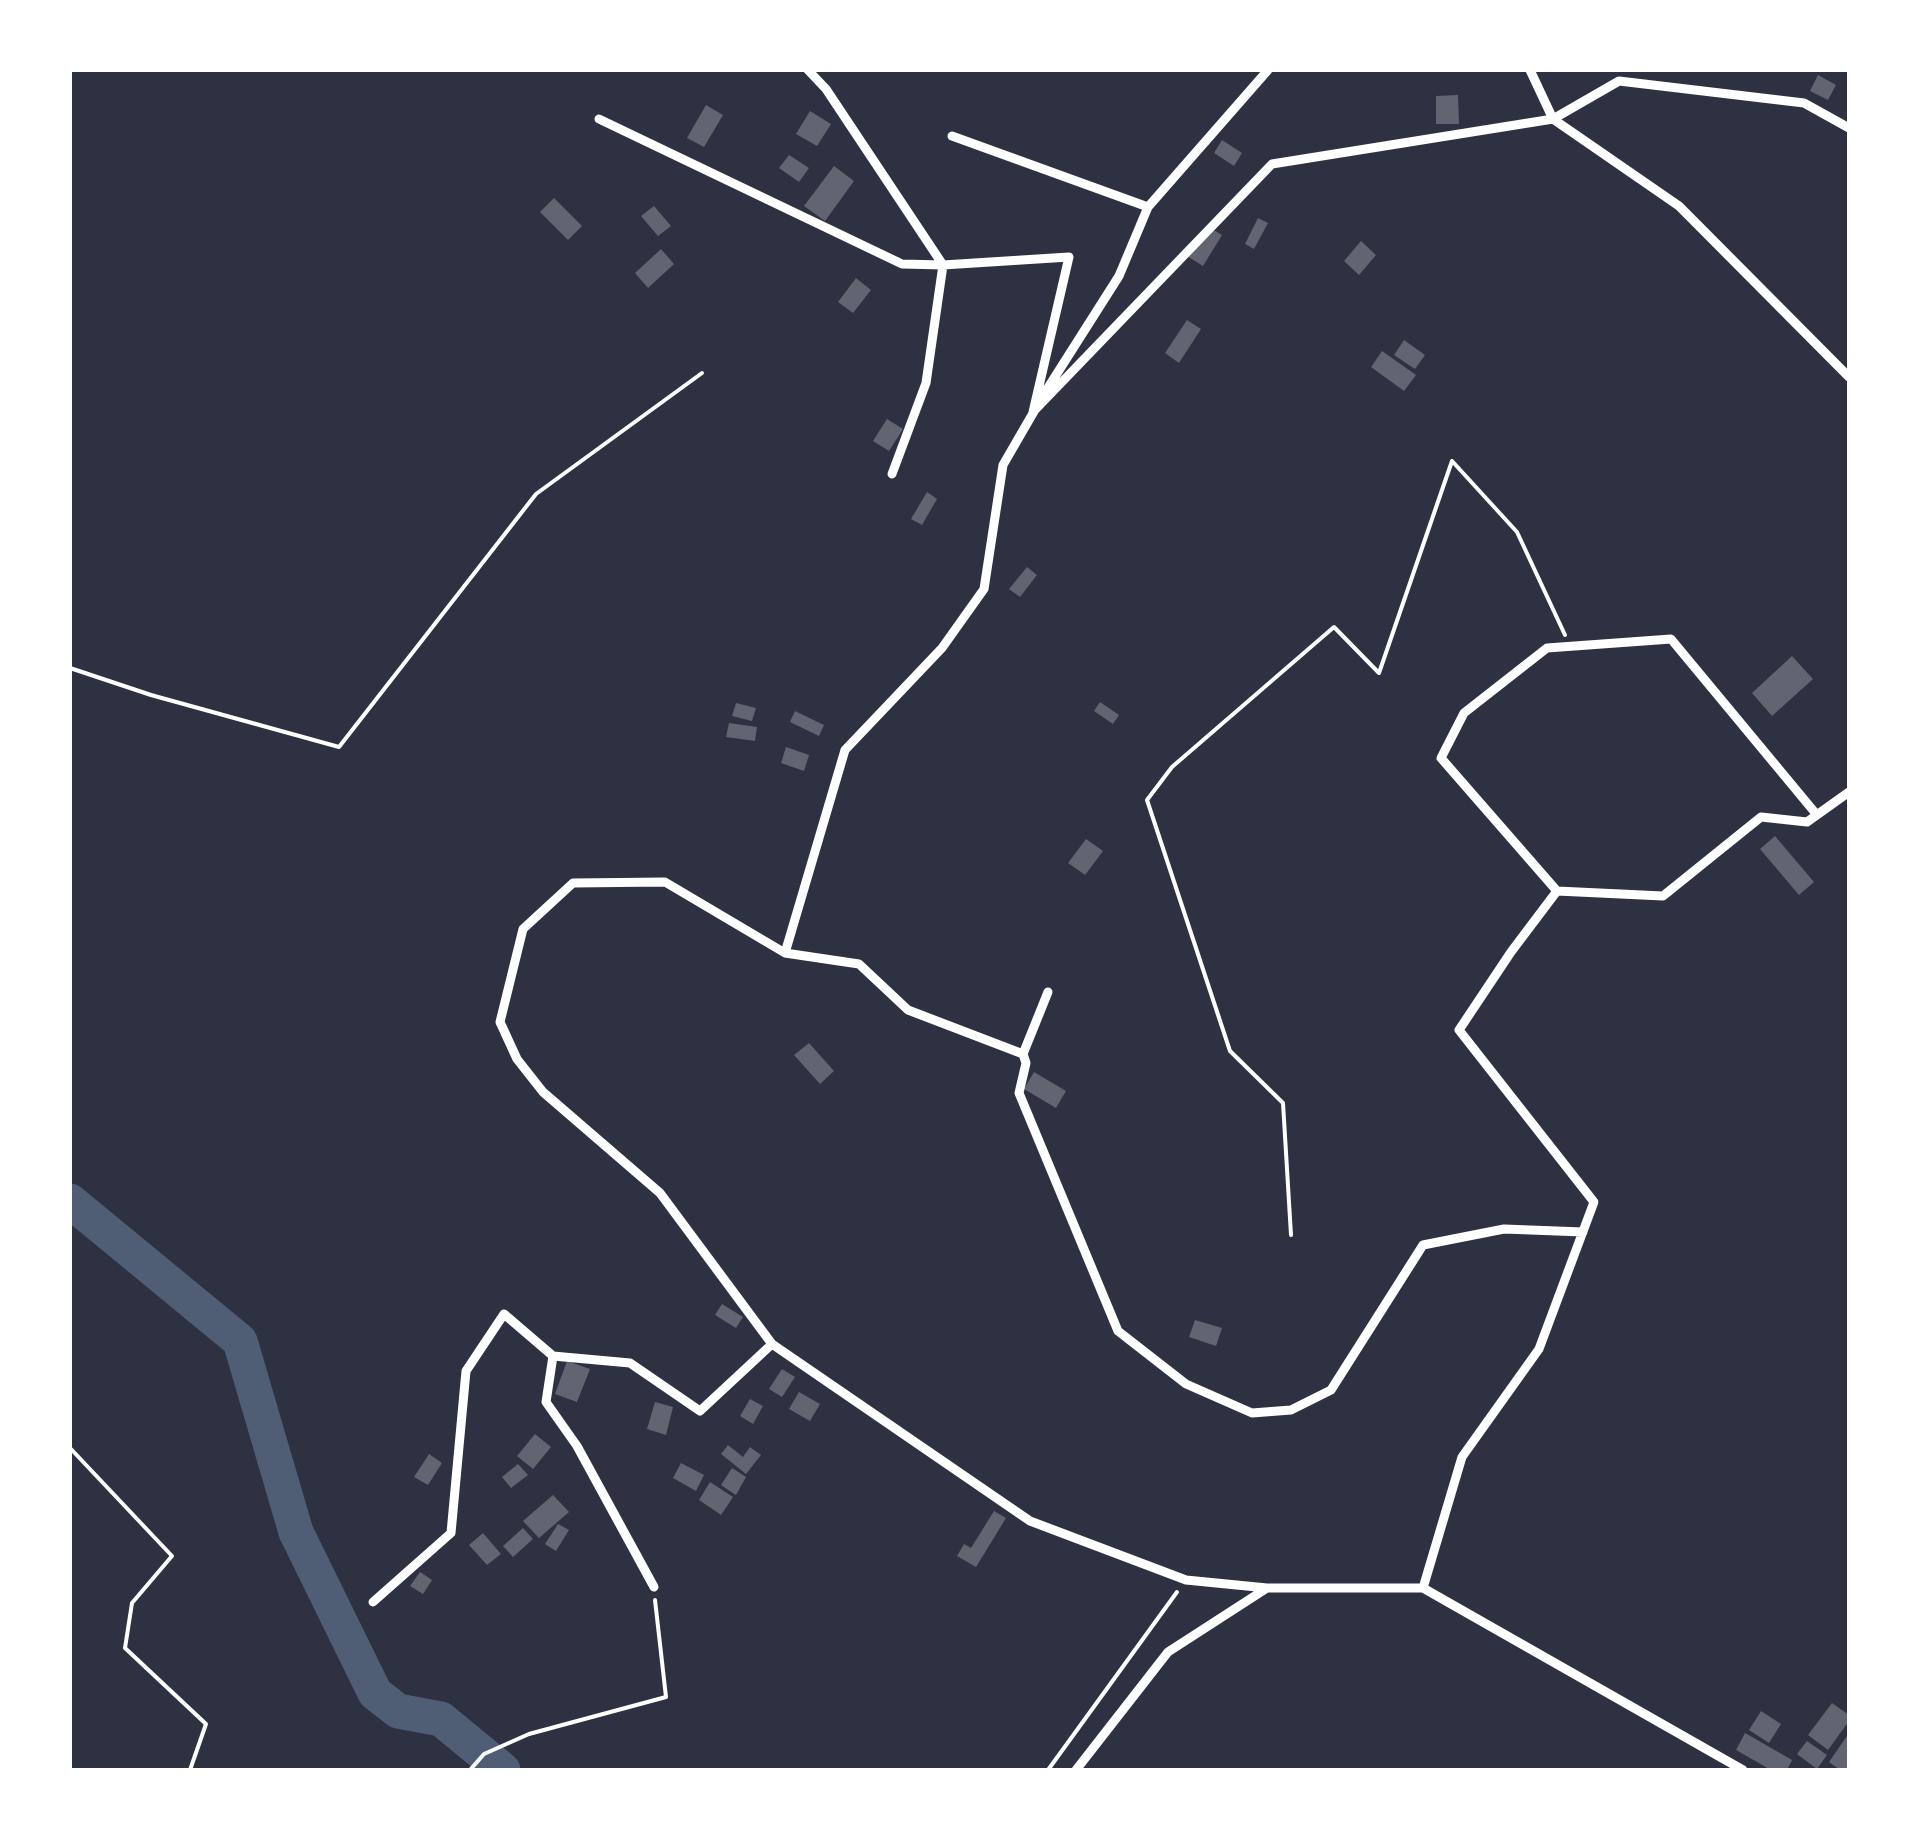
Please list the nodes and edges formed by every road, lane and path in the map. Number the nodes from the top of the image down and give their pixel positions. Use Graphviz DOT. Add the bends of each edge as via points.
graph roads {
  1 [pos="808,70"];
  2 [pos="1268,70"];
  3 [pos="1530,70"];
  4 [pos="600,119"];
  5 [pos="1554,120"];
  6 [pos="1849,128"];
  7 [pos="952,136"];
  8 [pos="1148,207"];
  9 [pos="943,265"];
  10 [pos="702,374"];
  11 [pos="1849,377"];
  12 [pos="1033,412"];
  13 [pos="892,474"];
  14 [pos="1571,647"];
  15 [pos="70,668"];
  16 [pos="1849,792"];
  17 [pos="1817,815"];
  18 [pos="1557,891"];
  19 [pos="786,953"];
  20 [pos="1048,992"];
  21 [pos="1023,1054"];
  22 [pos="1583,1232"];
  23 [pos="1291,1234"];
  24 [pos="772,1344"];
  25 [pos="552,1356"];
  26 [pos="70,1448"];
  27 [pos="1186,1580"];
  28 [pos="654,1587"];
  29 [pos="1267,1588"];
  30 [pos="1423,1588"];
  31 [pos="373,1602"];
  32 [pos="190,1770"];
  33 [pos="470,1770"];
  34 [pos="1048,1770"];
  35 [pos="1076,1770"];
  36 [pos="1744,1770"];
  1 -- 9 [label="street"];
  2 -- 8 [label="street"];
  3 -- 5 [label="street"];
  4 -- 9 [label="street" via="902,264"];
  5 -- 6 [label="street" via="1619,81 1804,103"];
  5 -- 11 [label="street" via="1679,206"];
  5 -- 12 [label="street" via="1272,164"];
  7 -- 8 [label="street"];
  8 -- 12 [label="street" via="1118,276"];
  9 -- 12 [label="street" via="1069,257"];
  9 -- 13 [label="street" via="926,384"];
  10 -- 15 [label="path" via="536,494 339,747"];
  12 -- 19 [label="street" via="1003,465 984,589 942,648 844,750"];
  14 -- 17 [label="street" via="1671,640"];
  14 -- 18 [label="street" via="1547,648 1464,713 1441,758"];
  14 -- 23 [label="path" via="1516,532 1452,460 1379,673 1334,626 1172,768 1148,800 1230,1051 1283,1103"];
  16 -- 17 [label="street"];
  17 -- 18 [label="street" via="1808,822 1761,816 1663,896"];
  18 -- 22 [label="street" via="1459,1030 1594,1202"];
  19 -- 21 [label="street" via="859,964 908,1010"];
  19 -- 24 [label="street" via="665,882 573,883 524,929 500,1022 543,1092 660,1193"];
  20 -- 21 [label="street"];
  21 -- 22 [label="street" via="1020,1093 1118,1331 1186,1384 1252,1413 1290,1410 1331,1390 1424,1245 1504,1230"];
  22 -- 30 [label="street" via="1539,1349 1462,1457"];
  24 -- 25 [label="street" via="700,1411 630,1364"];
  24 -- 27 [label="street" via="1030,1521"];
  25 -- 28 [label="street" via="546,1402"];
  25 -- 31 [label="street" via="504,1314 466,1371 451,1533"];
  26 -- 32 [label="path" via="172,1556 132,1603 125,1648 206,1724"];
  27 -- 29 [label="street"];
  27 -- 34 [label="path"];
  28 -- 33 [label="path" via="666,1697 529,1734 484,1754"];
  29 -- 30 [label="street"];
  29 -- 35 [label="street" via="1168,1652"];
  30 -- 36 [label="street"];
}
